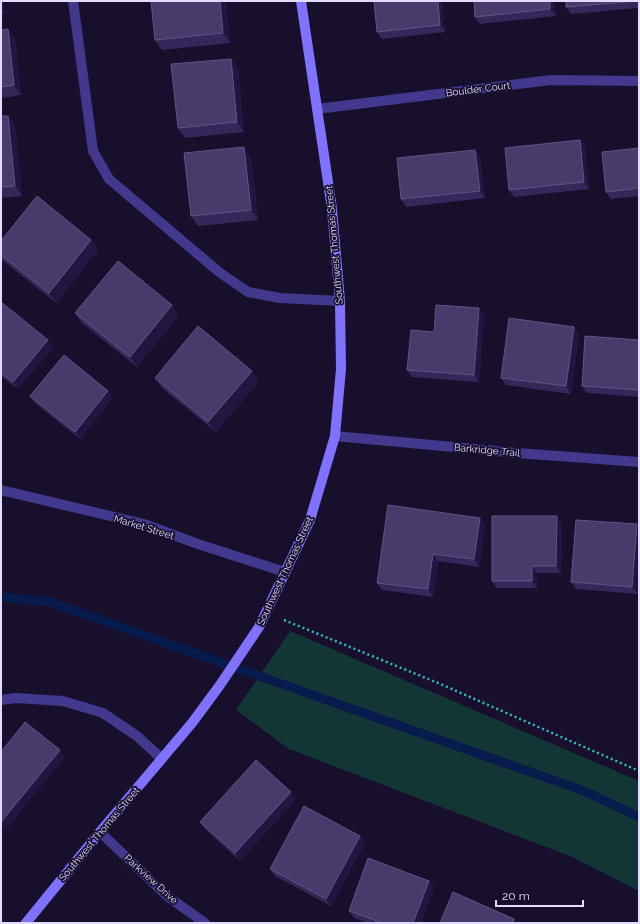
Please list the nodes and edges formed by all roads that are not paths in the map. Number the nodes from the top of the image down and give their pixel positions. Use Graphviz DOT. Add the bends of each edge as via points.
graph roads {
  1 [pos="73,1"];
  2 [pos="301,1"];
  3 [pos="639,81"];
  4 [pos="317,109"];
  5 [pos="340,301"];
  6 [pos="334,436"];
  7 [pos="639,462"];
  8 [pos="1,490"];
  9 [pos="285,572"];
  10 [pos="1,700"];
  11 [pos="162,759"];
  12 [pos="100,832"];
  13 [pos="26,923"];
  14 [pos="205,923"];
  1 -- 5 [label="street" via="93,151 109,179 219,272 248,292 280,298"];
  2 -- 4 [label="street, Southwest Thomas Street"];
  3 -- 4 [label="street, Boulder Court" via="551,80"];
  4 -- 5 [label="street, Southwest Thomas Street" via="332,209"];
  5 -- 6 [label="street, Southwest Thomas Street" via="341,369"];
  6 -- 7 [label="street, Barkridge Trail"];
  6 -- 9 [label="street, Southwest Thomas Street" via="310,520"];
  8 -- 9 [label="street, Market Street" via="144,524"];
  9 -- 11 [label="street, Southwest Thomas Street" via="259,627 220,685"];
  10 -- 11 [label="street" via="16,698 63,701 103,713 137,736"];
  11 -- 12 [label="street, Southwest Thomas Street"];
  12 -- 13 [label="street, Southwest Thomas Street"];
  12 -- 14 [label="street, Parkview Drive" via="167,896"];
}
